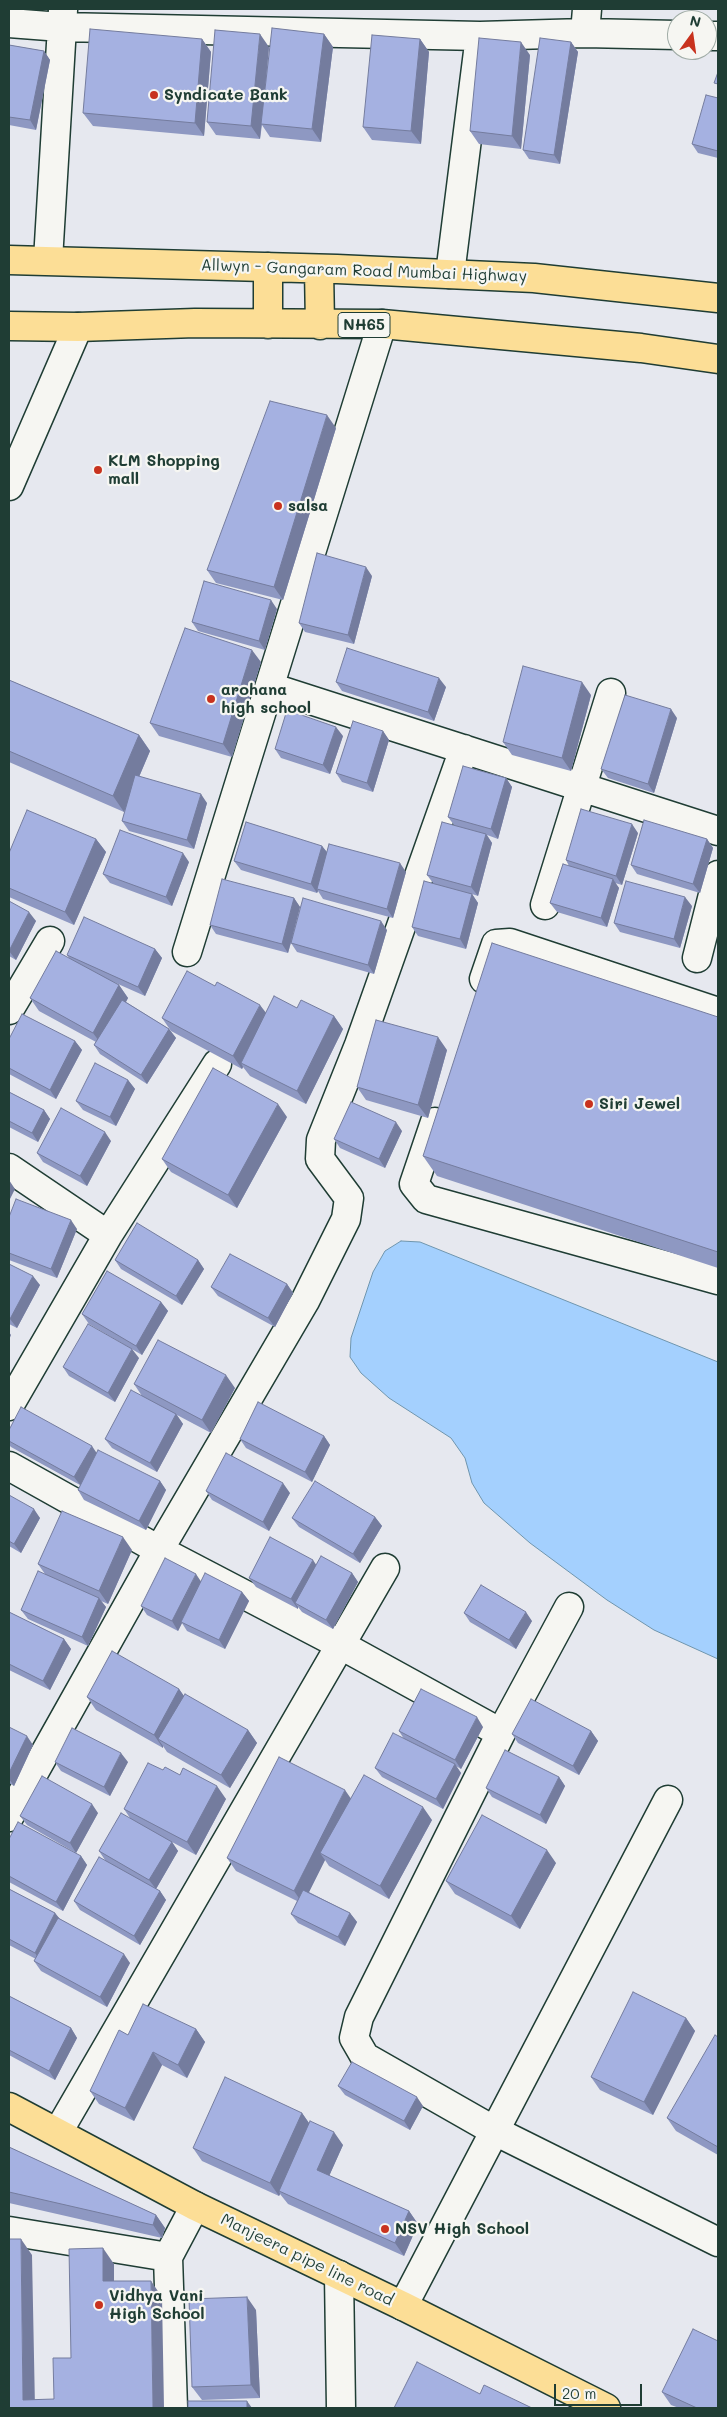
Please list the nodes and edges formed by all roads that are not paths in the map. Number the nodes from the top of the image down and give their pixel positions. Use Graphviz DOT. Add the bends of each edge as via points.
graph roads {
  1 [pos="62,18"];
  2 [pos="586,21"];
  3 [pos="9,23"];
  4 [pos="667,34"];
  5 [pos="480,36"];
  6 [pos="9,260"];
  7 [pos="48,260"];
  8 [pos="268,267"];
  9 [pos="319,269"];
  10 [pos="450,274"];
  11 [pos="718,297"];
  12 [pos="268,324"];
  13 [pos="382,324"];
  14 [pos="320,325"];
  15 [pos="9,326"];
  16 [pos="78,327"];
  17 [pos="718,359"];
  18 [pos="9,486"];
  19 [pos="270,687"];
  20 [pos="611,693"];
  21 [pos="464,749"];
  22 [pos="583,788"];
  23 [pos="718,831"];
  24 [pos="718,875"];
  25 [pos="545,905"];
  26 [pos="50,941"];
  27 [pos="188,952"];
  28 [pos="697,958"];
  29 [pos="477,1000"];
  30 [pos="9,1010"];
  31 [pos="718,1012"];
  32 [pos="217,1064"];
  33 [pos="443,1101"];
  34 [pos="9,1168"];
  35 [pos="108,1235"];
  36 [pos="718,1280"];
  37 [pos="9,1406"];
  38 [pos="9,1466"];
  39 [pos="159,1550"];
  40 [pos="385,1568"];
  41 [pos="569,1608"];
  42 [pos="340,1644"];
  43 [pos="501,1732"];
  44 [pos="668,1800"];
  45 [pos="9,1817"];
  46 [pos="9,2107"];
  47 [pos="493,2130"];
  48 [pos="58,2132"];
  49 [pos="195,2206"];
  50 [pos="9,2231"];
  51 [pos="718,2242"];
  52 [pos="168,2257"];
  53 [pos="339,2275"];
  54 [pos="403,2306"];
  55 [pos="173,2408"];
  56 [pos="342,2408"];
  57 [pos="606,2408"];
  1 -- 3 [label="street"];
  1 -- 5 [label="street"];
  1 -- 7 [label="street"];
  2 -- 4 [label="street"];
  2 -- 5 [label="street"];
  5 -- 10 [label="street"];
  6 -- 7 [label="main road, Allwyn - Gangaram Road Mumbai Highway"];
  7 -- 8 [label="main road, Allwyn - Gangaram Road Mumbai Highway"];
  8 -- 9 [label="main road, Allwyn - Gangaram Road Mumbai Highway"];
  8 -- 12 [label="main road"];
  9 -- 10 [label="main road, Allwyn - Gangaram Road Mumbai Highway"];
  9 -- 14 [label="main road"];
  10 -- 11 [label="main road, Allwyn - Gangaram Road Mumbai Highway" via="534,278"];
  12 -- 14 [label="main road, NH65"];
  12 -- 16 [label="main road, NH65" via="195,322"];
  13 -- 14 [label="main road, NH65"];
  13 -- 17 [label="main road, NH65" via="641,348"];
  13 -- 19 [label="street"];
  15 -- 16 [label="main road, NH65"];
  16 -- 18 [label="street"];
  19 -- 21 [label="street"];
  19 -- 27 [label="street"];
  20 -- 22 [label="street"];
  21 -- 22 [label="street"];
  21 -- 39 [label="street" via="359,1045 321,1140 320,1158 349,1198 346,1220 305,1301"];
  22 -- 23 [label="street"];
  22 -- 25 [label="street"];
  24 -- 28 [label="street"];
  26 -- 30 [label="street"];
  29 -- 31 [label="street" via="496,944 510,942"];
  32 -- 35 [label="street"];
  33 -- 36 [label="street" via="414,1184 426,1198"];
  34 -- 35 [label="street"];
  35 -- 37 [label="street"];
  38 -- 39 [label="street"];
  39 -- 42 [label="street"];
  39 -- 45 [label="street"];
  40 -- 42 [label="street"];
  41 -- 43 [label="street"];
  42 -- 43 [label="street"];
  42 -- 48 [label="street"];
  43 -- 47 [label="street" via="359,2017 354,2038 364,2057"];
  44 -- 47 [label="street"];
  46 -- 48 [label="main road, Manjeera pipe line road"];
  47 -- 51 [label="street"];
  47 -- 54 [label="street"];
  48 -- 49 [label="main road, Manjeera pipe line road"];
  49 -- 52 [label="street"];
  49 -- 53 [label="main road, Manjeera pipe line road"];
  50 -- 52 [label="street"];
  52 -- 55 [label="street"];
  53 -- 54 [label="main road, Manjeera pipe line road"];
  53 -- 56 [label="street"];
  54 -- 57 [label="main road, Manjeera pipe line road"];
}
